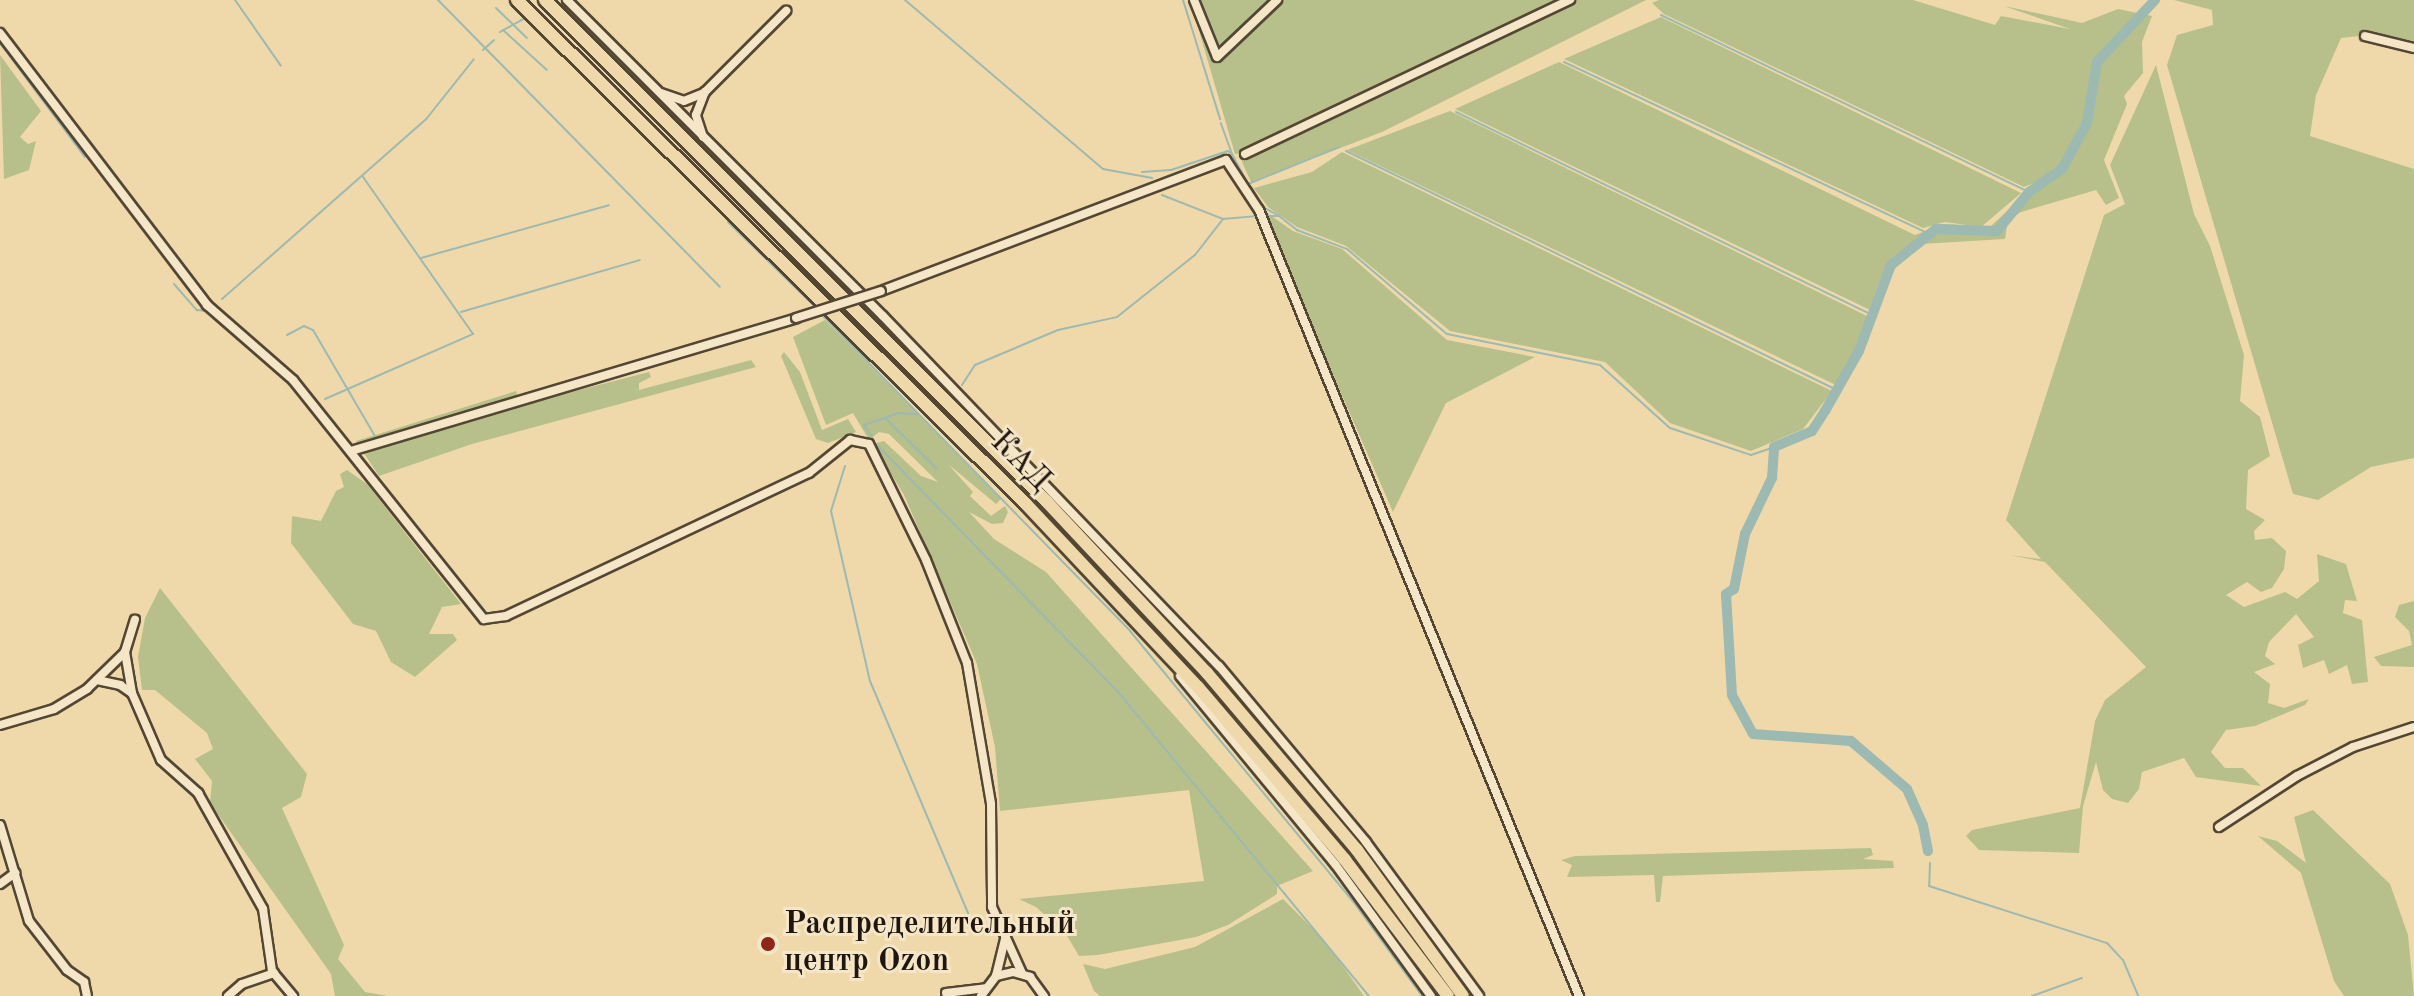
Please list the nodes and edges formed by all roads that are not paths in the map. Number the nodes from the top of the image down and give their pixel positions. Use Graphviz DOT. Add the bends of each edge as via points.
graph roads {
  1 [pos="517,0"];
  2 [pos="545,0"];
  3 [pos="567,0"];
  4 [pos="1194,0"];
  5 [pos="1277,0"];
  6 [pos="1570,0"];
  7 [pos="786,11"];
  8 [pos="0,33"];
  9 [pos="2365,36"];
  10 [pos="2414,48"];
  11 [pos="653,88"];
  12 [pos="705,92"];
  13 [pos="708,144"];
  14 [pos="1245,154"];
  15 [pos="351,451"];
  16 [pos="135,620"];
  17 [pos="1140,625"];
  18 [pos="125,652"];
  19 [pos="97,680"];
  20 [pos="132,693"];
  21 [pos="0,725"];
  22 [pos="2414,727"];
  23 [pos="0,825"];
  24 [pos="2219,827"];
  25 [pos="15,873"];
  26 [pos="0,884"];
  27 [pos="1006,935"];
  28 [pos="274,973"];
  29 [pos="1022,973"];
  30 [pos="996,976"];
  31 [pos="983,992"];
  32 [pos="87,996"];
  33 [pos="228,996"];
  34 [pos="293,996"];
  35 [pos="951,996"];
  36 [pos="1044,996"];
  37 [pos="1431,996"];
  38 [pos="1448,996"];
  39 [pos="1463,996"];
  40 [pos="1479,996"];
  41 [pos="1579,996"];
  1 -- 17 [label="highway, КАД" via="1026,504"];
  2 -- 39 [label="highway, КАД" via="1047,502 1207,673 1357,850"];
  3 -- 11 [label="street"];
  4 -- 5 [label="street" via="1217,57"];
  6 -- 14 [label="street"];
  7 -- 12 [label="street"];
  8 -- 15 [label="street" via="207,305 293,380"];
  9 -- 10 [label="street"];
  11 -- 12 [label="street" via="684,101"];
  11 -- 13 [label="street"];
  12 -- 13 [label="street" via="696,115"];
  13 -- 40 [label="street" via="883,316 1219,666 1366,842"];
  15 -- 27 [label="street" via="466,602 489,621 809,473 850,440 869,444 926,560 967,663 991,804 992,907"];
  15 -- 41 [label="street, bridge" via="881,291 1226,160 1259,210"];
  16 -- 18 [label="street"];
  17 -- 37 [label="street" via="1344,875"];
  17 -- 38 [label="highway, КАД" via="1345,860"];
  18 -- 19 [label="street"];
  18 -- 20 [label="street"];
  19 -- 20 [label="street" via="117,683"];
  19 -- 21 [label="street" via="54,709"];
  20 -- 28 [label="street" via="161,760 198,793 263,909"];
  22 -- 24 [label="street" via="2353,747"];
  23 -- 25 [label="street"];
  25 -- 26 [label="street"];
  25 -- 32 [label="street" via="29,921 67,970 84,982"];
  27 -- 29 [label="street"];
  27 -- 30 [label="street"];
  28 -- 33 [label="street" via="242,984"];
  28 -- 34 [label="street"];
  29 -- 30 [label="street"];
  29 -- 36 [label="street"];
  30 -- 31 [label="street"];
  31 -- 35 [label="street" via="946,993"];
}
